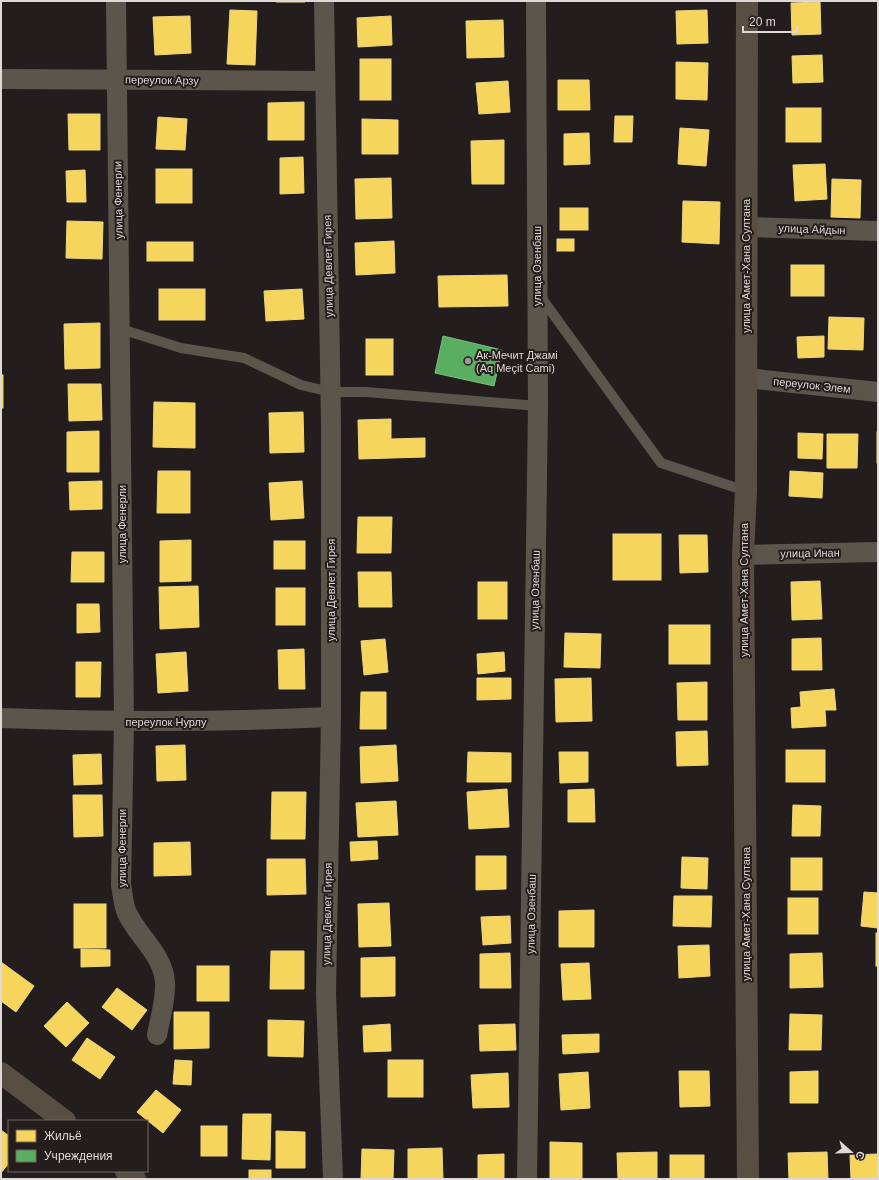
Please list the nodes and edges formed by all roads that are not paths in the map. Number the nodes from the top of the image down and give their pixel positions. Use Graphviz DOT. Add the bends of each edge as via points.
graph roads {
  1 [pos="116,1"];
  2 [pos="324,1"];
  3 [pos="536,1"];
  4 [pos="747,1"];
  5 [pos="1,79"];
  6 [pos="116,79"];
  7 [pos="324,81"];
  8 [pos="746,227"];
  9 [pos="878,231"];
  10 [pos="537,293"];
  11 [pos="121,329"];
  12 [pos="746,378"];
  13 [pos="330,392"];
  14 [pos="878,392"];
  15 [pos="538,406"];
  16 [pos="746,491"];
  17 [pos="878,552"];
  18 [pos="743,554"];
  19 [pos="331,717"];
  20 [pos="1,718"];
  21 [pos="124,722"];
  22 [pos="157,1035"];
  23 [pos="1,1072"];
  24 [pos="64,1120"];
  25 [pos="127,1172"];
  26 [pos="135,1179"];
  27 [pos="333,1179"];
  28 [pos="527,1179"];
  29 [pos="748,1179"];
  1 -- 6 [label="street, улица Фенерли"];
  2 -- 7 [label="street, улица Девлет Гирея"];
  3 -- 10 [label="street, улица Озенбаш"];
  4 -- 8 [label="street, улица Амет-Хана Султана"];
  5 -- 6 [label="street, переулок Арзу"];
  6 -- 7 [label="street, переулок Арзу"];
  6 -- 11 [label="street, улица Фенерли"];
  7 -- 13 [label="street, улица Девлет Гирея"];
  8 -- 9 [label="street, улица Айдын"];
  8 -- 12 [label="street, улица Амет-Хана Султана"];
  10 -- 15 [label="street, улица Озенбаш"];
  10 -- 16 [label="lane" via="661,463"];
  11 -- 13 [label="lane" via="181,348 244,358 301,385"];
  11 -- 21 [label="street, улица Фенерли"];
  12 -- 14 [label="street, переулок Элем"];
  12 -- 16 [label="street, улица Амет-Хана Султана"];
  13 -- 15 [label="lane" via="366,392"];
  13 -- 19 [label="street, улица Девлет Гирея"];
  15 -- 28 [label="street, улица Озенбаш"];
  16 -- 18 [label="street, улица Амет-Хана Султана"];
  17 -- 18 [label="street, улица Инан"];
  18 -- 29 [label="street, улица Амет-Хана Султана"];
  19 -- 21 [label="street, переулок Нурлу"];
  19 -- 27 [label="street, улица Девлет Гирея" via="326,994"];
  20 -- 21 [label="street, переулок Нурлу"];
  21 -- 22 [label="street, улица Фенерли" via="121,885 126,911 141,937 158,957 165,982"];
  23 -- 24 [label="street"];
  25 -- 26 [label="street"];
}
